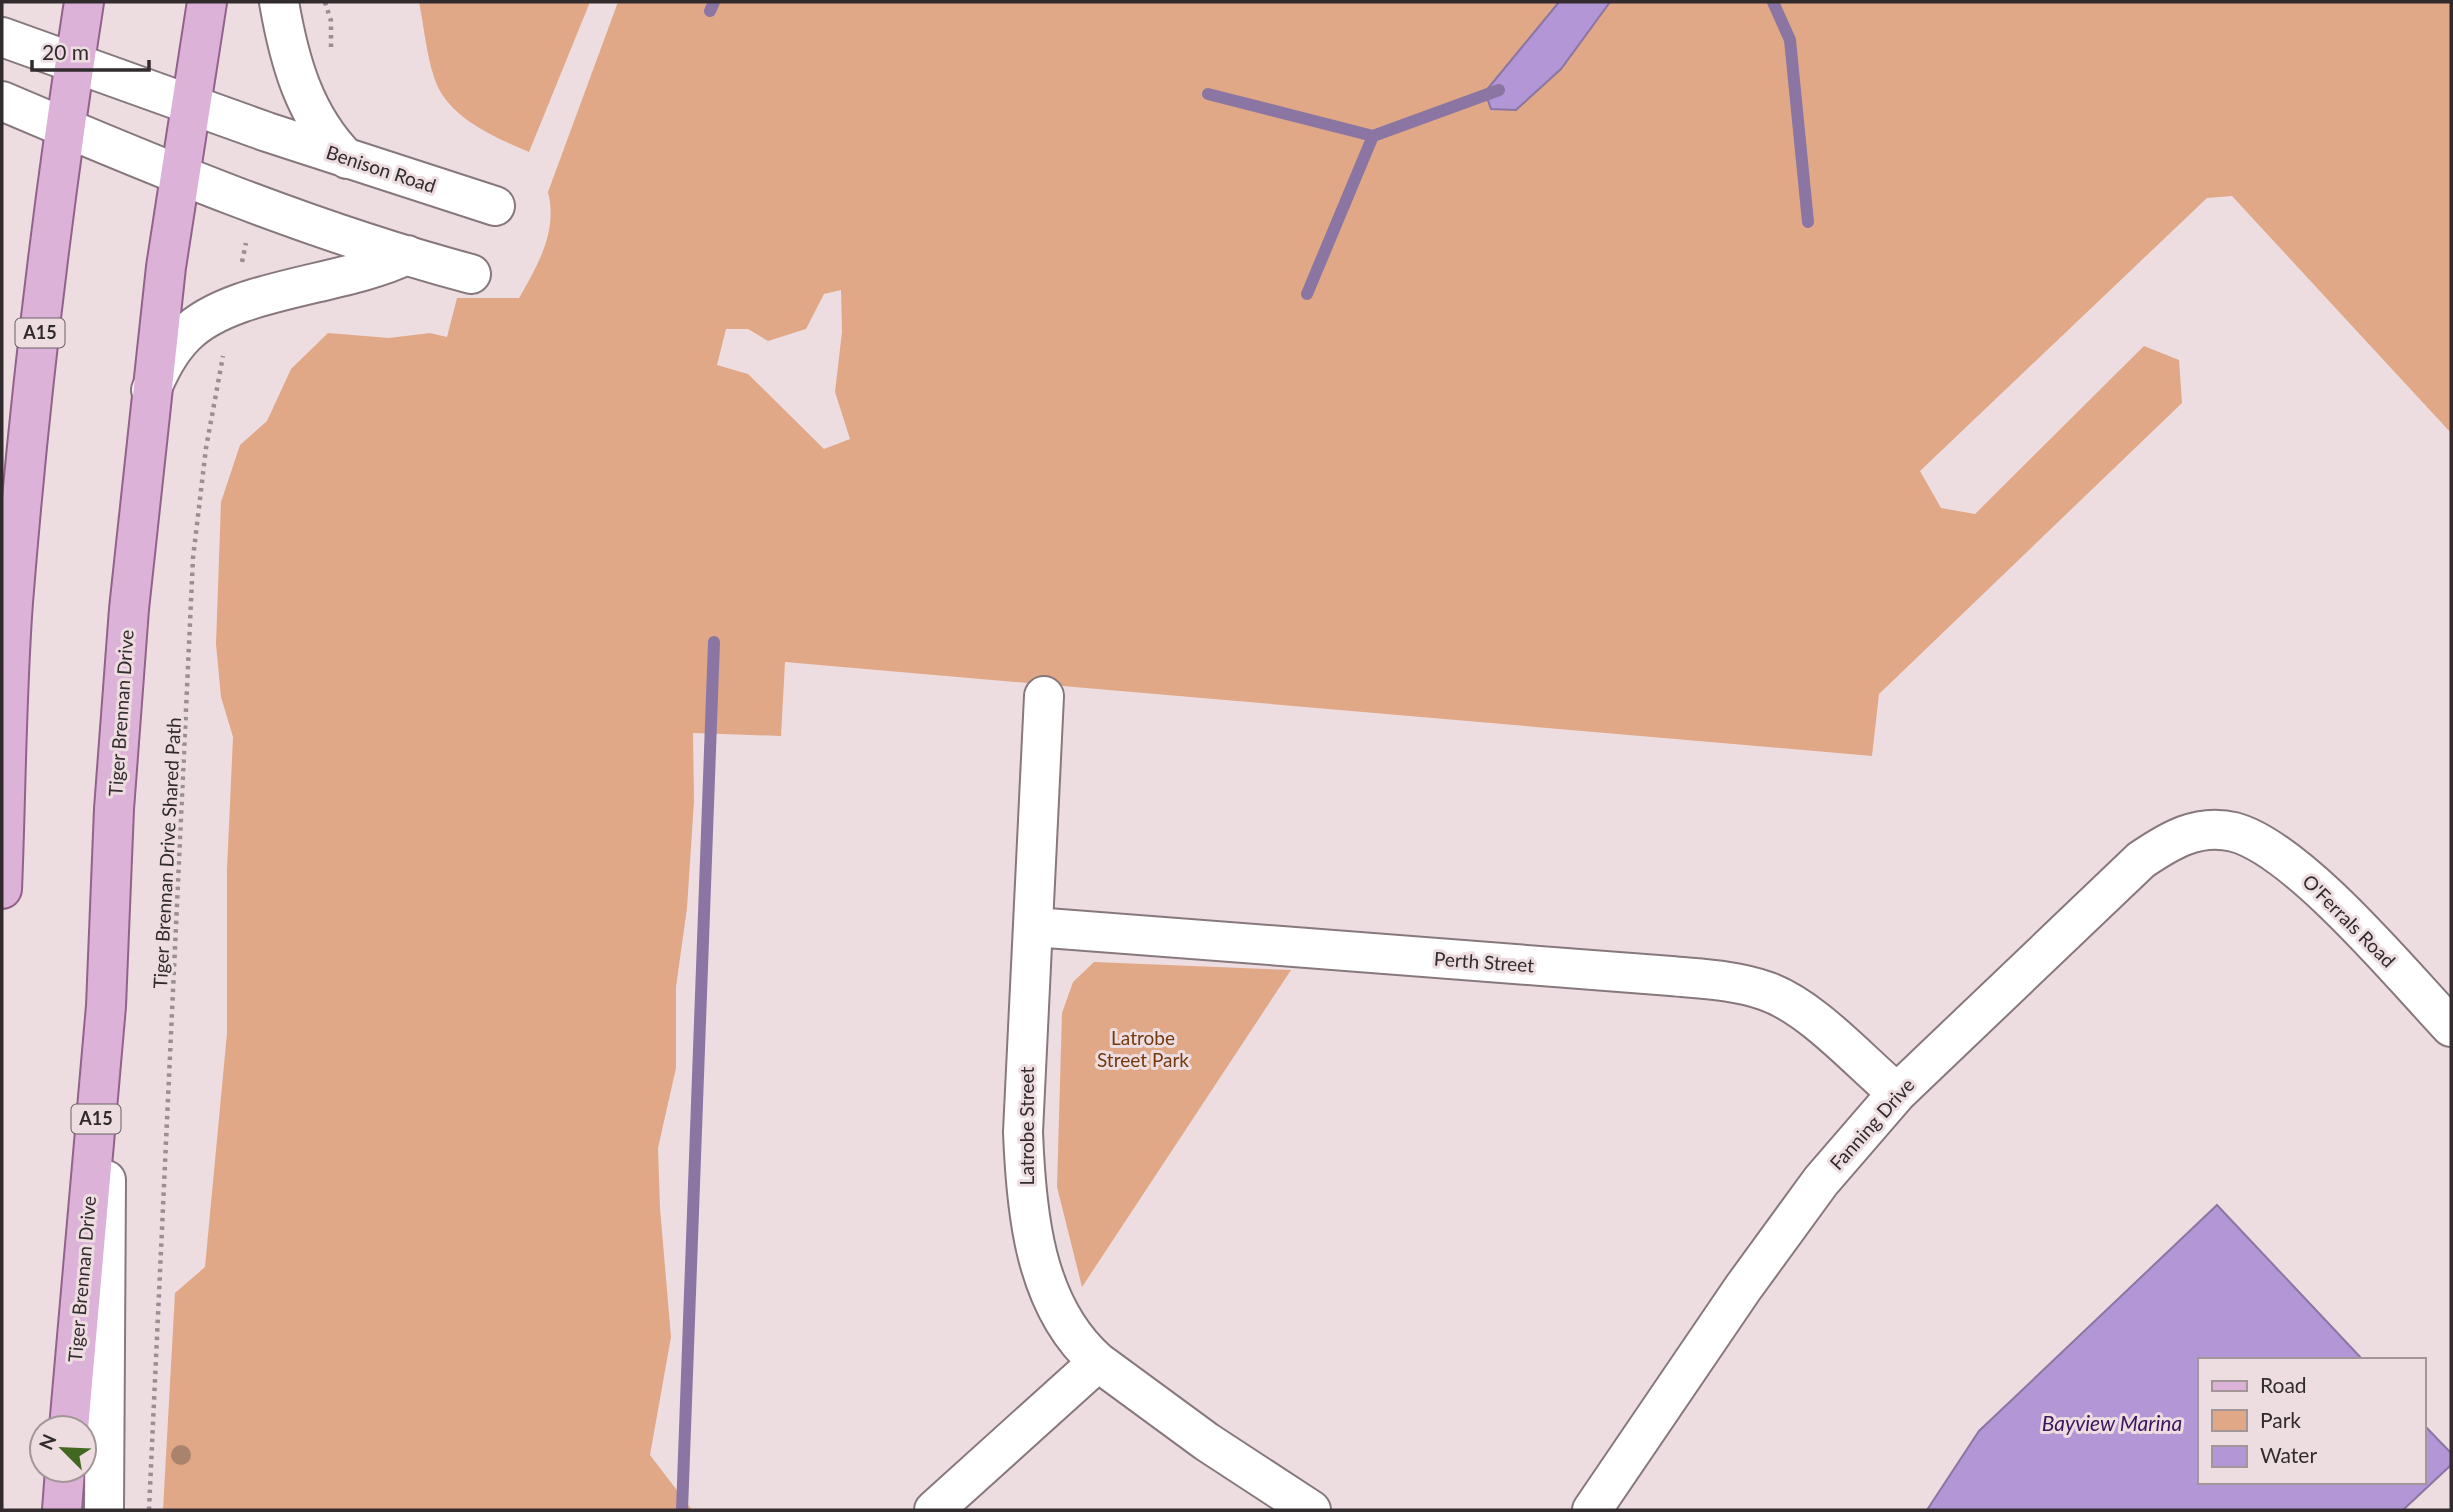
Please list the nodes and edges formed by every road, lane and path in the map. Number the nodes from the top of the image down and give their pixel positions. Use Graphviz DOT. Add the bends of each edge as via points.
graph roads {
  1 [pos="84,2"];
  2 [pos="207,2"];
  3 [pos="279,2"];
  4 [pos="2,37"];
  5 [pos="75,63"];
  6 [pos="2,101"];
  7 [pos="192,103"];
  8 [pos="64,127"];
  9 [pos="347,159"];
  10 [pos="180,175"];
  11 [pos="253,201"];
  12 [pos="495,206"];
  13 [pos="407,255"];
  14 [pos="471,274"];
  15 [pos="233,307"];
  16 [pos="150,393"];
  17 [pos="7,597"];
  18 [pos="1044,696"];
  19 [pos="2233,832"];
  20 [pos="2,889"];
  21 [pos="1034,928"];
  22 [pos="106,1006"];
  23 [pos="2451,1027"];
  24 [pos="1896,1093"];
  25 [pos="1098,1362"];
  26 [pos="70,1414"];
  27 [pos="64,1484"];
  28 [pos="62,1510"];
  29 [pos="104,1510"];
  30 [pos="149,1510"];
  31 [pos="934,1510"];
  32 [pos="1311,1510"];
  33 [pos="1592,1510"];
  1 -- 5 [label="main road, A15"];
  2 -- 7 [label="main road, Tiger Brennan Drive / A15"];
  3 -- 9 [label="street" via="296,74 312,114"];
  4 -- 5 [label="street"];
  5 -- 7 [label="street"];
  5 -- 8 [label="main road, A15"];
  6 -- 8 [label="street"];
  7 -- 9 [label="street, Benison Road"];
  7 -- 10 [label="main road, Tiger Brennan Drive / A15"];
  8 -- 10 [label="street"];
  8 -- 17 [label="main road, A15"];
  9 -- 12 [label="street, Benison Road"];
  10 -- 11 [label="street"];
  10 -- 16 [label="main road, Tiger Brennan Drive / A15"];
  11 -- 13 [label="street"];
  11 -- 15 [label="path, Tiger Brennan Drive Shared Path"];
  13 -- 14 [label="street"];
  13 -- 15 [label="street" via="373,270"];
  15 -- 16 [label="street" via="187,333 167,358"];
  15 -- 30 [label="path, Tiger Brennan Drive Shared Path" via="206,448 194,558"];
  16 -- 22 [label="main road, Tiger Brennan Drive / A15" via="114,809"];
  17 -- 20 [label="main road, A15"];
  18 -- 21 [label="street, Latrobe Street"];
  19 -- 23 [label="street, O'Ferrals Road" via="2305,876"];
  19 -- 24 [label="street, Fanning Drive" via="2176,836 2141,860"];
  21 -- 24 [label="street, Perth Street" via="1671,976 1748,986 1767,991 1810,1017"];
  21 -- 25 [label="street, Latrobe Street" via="1023,1132 1026,1191 1045,1279 1058,1310 1085,1351"];
  22 -- 26 [label="main road, Tiger Brennan Drive / A15"];
  22 -- 29 [label="street"];
  24 -- 33 [label="street, Fanning Drive" via="1777,1239"];
  25 -- 31 [label="street"];
  25 -- 32 [label="street, Latrobe Street" via="1207,1442"];
  27 -- 28 [label="main road"];
}
